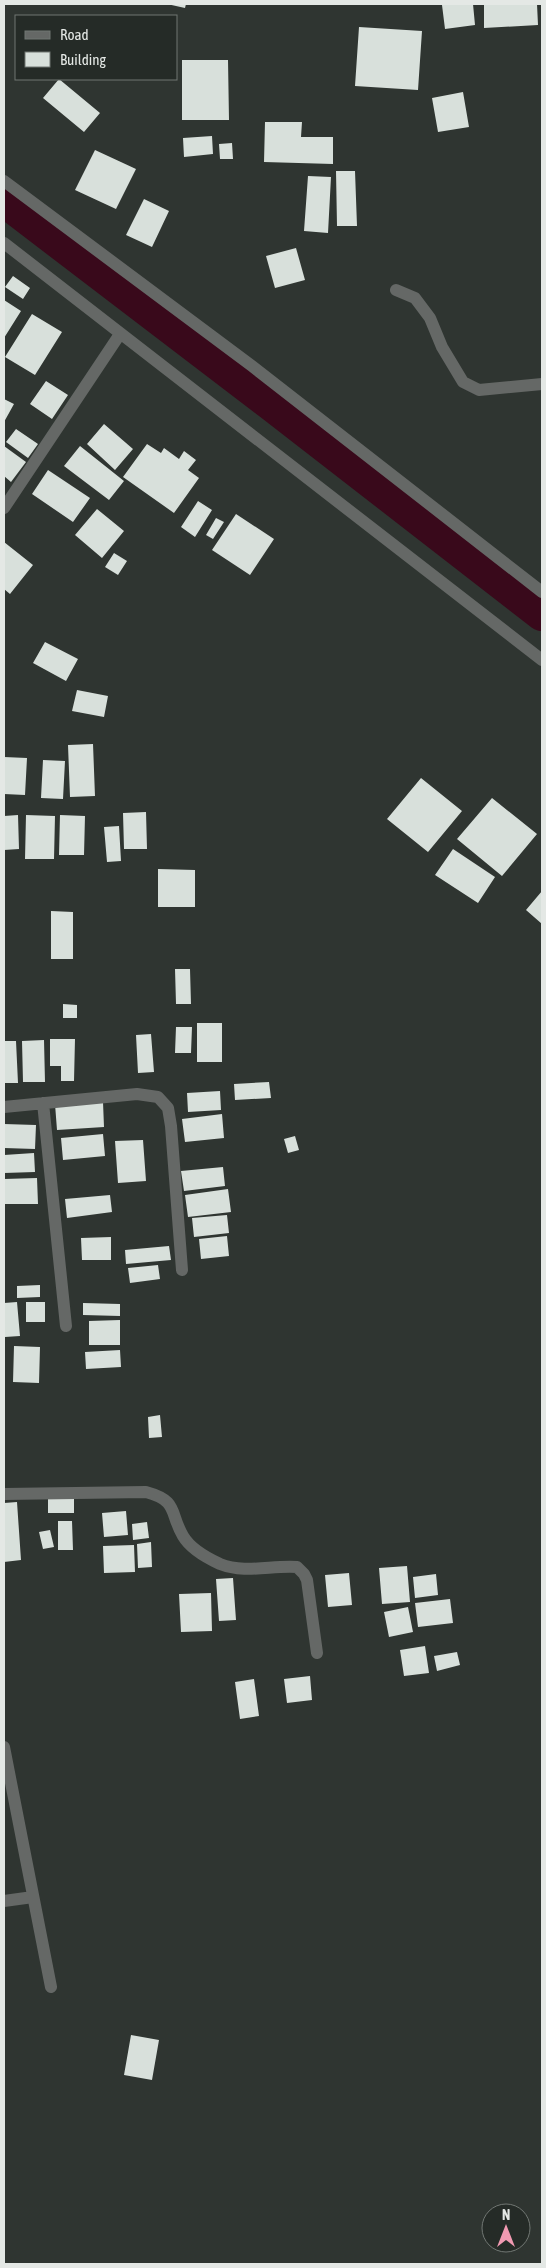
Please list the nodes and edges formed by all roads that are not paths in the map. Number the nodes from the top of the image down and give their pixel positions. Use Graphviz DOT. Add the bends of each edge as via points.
graph roads {
  1 [pos="4,181"];
  2 [pos="4,243"];
  3 [pos="396,290"];
  4 [pos="120,334"];
  5 [pos="542,384"];
  6 [pos="4,508"];
  7 [pos="542,592"];
  8 [pos="542,660"];
  9 [pos="43,1103"];
  10 [pos="4,1107"];
  11 [pos="182,1270"];
  12 [pos="66,1326"];
  13 [pos="4,1494"];
  14 [pos="317,1653"];
  15 [pos="4,1747"];
  16 [pos="33,1897"];
  17 [pos="4,1901"];
  18 [pos="51,1987"];
  1 -- 7 [label="street" via="252,366"];
  2 -- 4 [label="street"];
  3 -- 5 [label="street" via="415,298 430,318 442,347 463,382 479,390"];
  4 -- 6 [label="street"];
  4 -- 8 [label="street"];
  9 -- 10 [label="street"];
  9 -- 11 [label="street" via="137,1094 158,1096 168,1108"];
  9 -- 12 [label="street"];
  13 -- 14 [label="street" via="146,1492 161,1496 173,1508 183,1536 196,1550 221,1564 252,1569 297,1567 304,1574"];
  15 -- 16 [label="street"];
  16 -- 17 [label="street"];
  16 -- 18 [label="street"];
}
